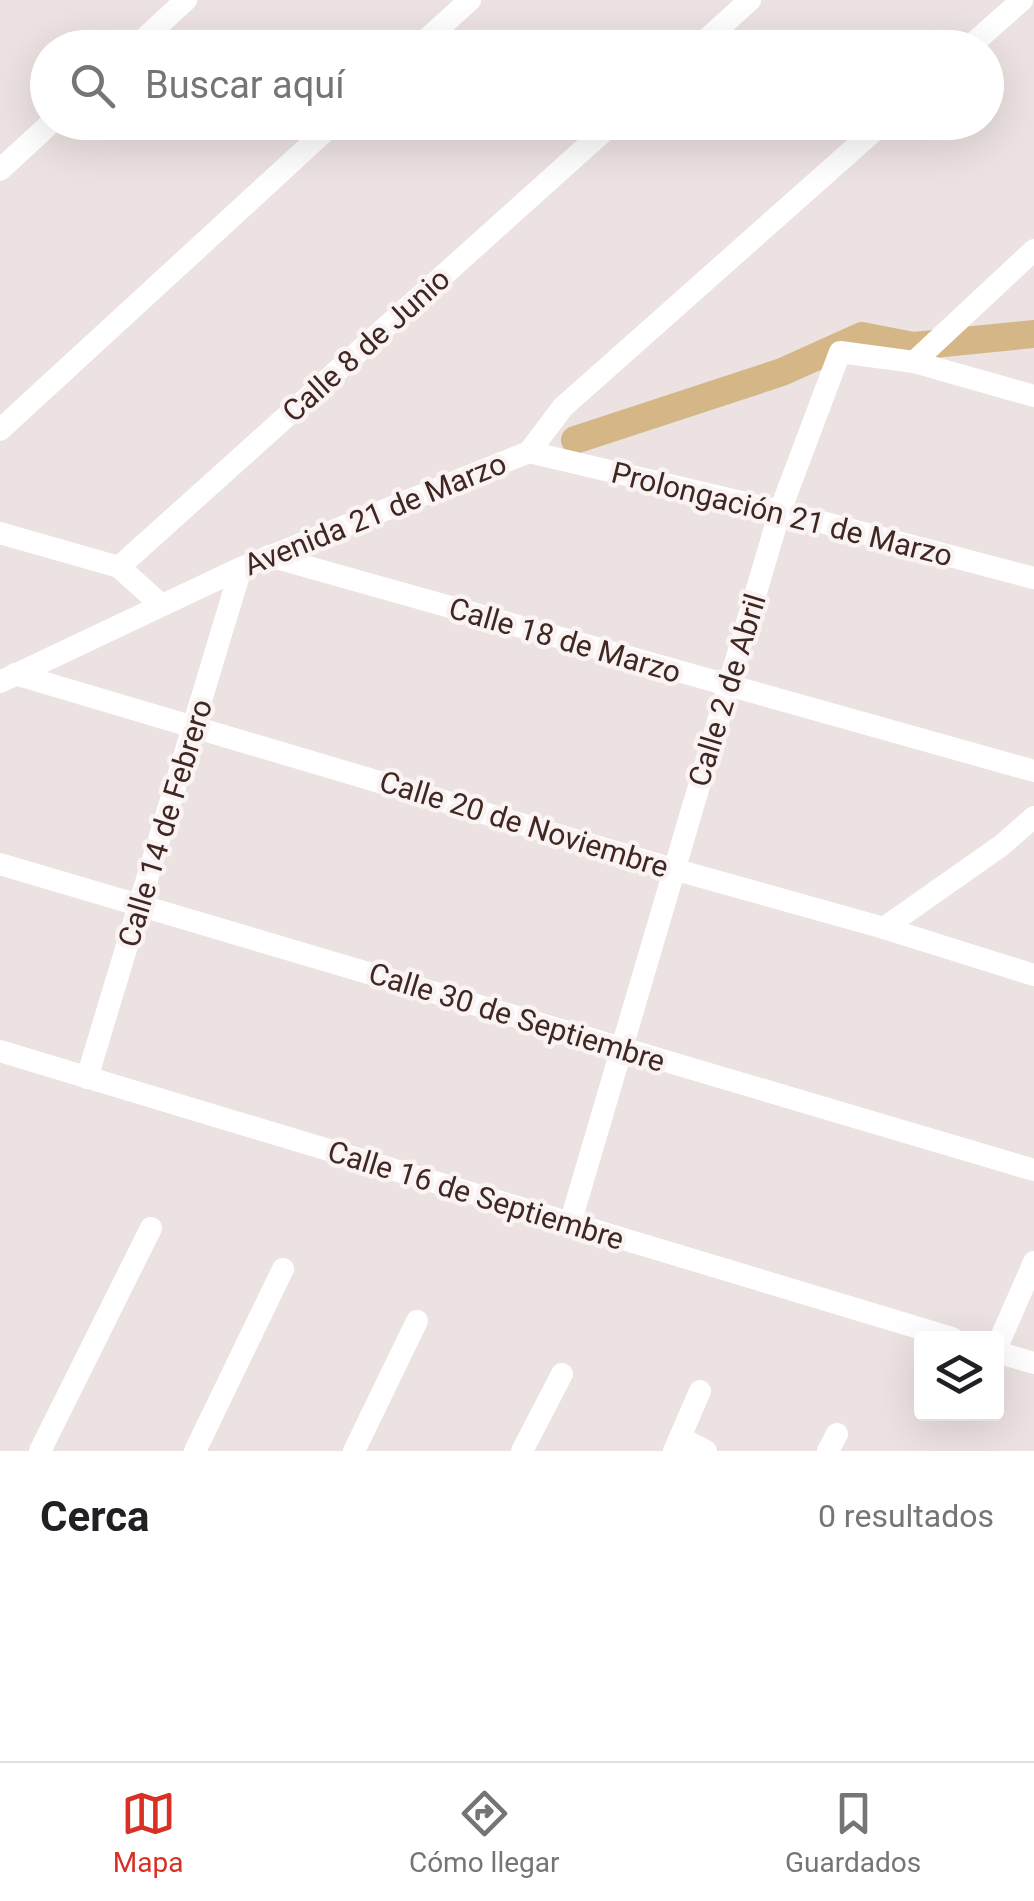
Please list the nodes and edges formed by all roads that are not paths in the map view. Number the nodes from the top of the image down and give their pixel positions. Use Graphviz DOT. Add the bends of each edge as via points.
graph roads {
  1 [pos="186,0"];
  2 [pos="470,0"];
  3 [pos="750,0"];
  4 [pos="1022,0"];
  5 [pos="154,30"];
  6 [pos="437,30"];
  7 [pos="717,30"];
  8 [pos="988,30"];
  9 [pos="32,140"];
  10 [pos="316,140"];
  11 [pos="594,140"];
  12 [pos="864,140"];
  13 [pos="0,170"];
  14 [pos="1034,250"];
  15 [pos="922,354"];
  16 [pos="1034,396"];
  17 [pos="0,430"];
  18 [pos="529,452"];
  19 [pos="780,511"];
  20 [pos="0,533"];
  21 [pos="269,556"];
  22 [pos="119,567"];
  23 [pos="241,568"];
  24 [pos="1034,578"];
  25 [pos="160,604"];
  26 [pos="7,678"];
  27 [pos="728,686"];
  28 [pos="195,726"];
  29 [pos="1034,771"];
  30 [pos="1034,817"];
  31 [pos="0,864"];
  32 [pos="673,869"];
  33 [pos="141,904"];
  34 [pos="884,928"];
  35 [pos="1034,975"];
  36 [pos="622,1049"];
  37 [pos="0,1052"];
  38 [pos="87,1078"];
  39 [pos="1034,1170"];
  40 [pos="570,1224"];
  41 [pos="151,1228"];
  42 [pos="1034,1262"];
  43 [pos="283,1269"];
  44 [pos="417,1320"];
  45 [pos="929,1331"];
  46 [pos="1004,1331"];
  47 [pos="1004,1353"];
  48 [pos="1034,1363"];
  49 [pos="562,1374"];
  50 [pos="700,1391"];
  51 [pos="678,1445"];
  52 [pos="40,1451"];
  53 [pos="195,1451"];
  54 [pos="354,1451"];
  55 [pos="522,1451"];
  56 [pos="706,1451"];
  1 -- 5 [label="street"];
  2 -- 6 [label="street"];
  3 -- 7 [label="street"];
  4 -- 8 [label="street"];
  9 -- 13 [label="street"];
  10 -- 17 [label="street"];
  11 -- 22 [label="street, Calle 8 de Junio"];
  12 -- 18 [label="street, Avenida 21 de Marzo" via="563,407"];
  14 -- 15 [label="street"];
  15 -- 16 [label="street, Calle 2 de Abril"];
  15 -- 19 [label="street, Calle 2 de Abril" via="840,352"];
  18 -- 19 [label="street, Prolongación 21 de Marzo"];
  18 -- 21 [label="street, Avenida 21 de Marzo"];
  19 -- 24 [label="street, Prolongación 21 de Marzo"];
  19 -- 27 [label="street, Calle 2 de Abril"];
  20 -- 22 [label="street"];
  21 -- 23 [label="street, Avenida 21 de Marzo"];
  21 -- 27 [label="street, Calle 18 de Marzo"];
  22 -- 25 [label="street"];
  23 -- 25 [label="street, Avenida 21 de Marzo"];
  23 -- 28 [label="street, Calle 14 de Febrero"];
  25 -- 26 [label="street, Avenida 21 de Marzo"];
  26 -- 28 [label="street, Calle 20 de Noviembre"];
  27 -- 29 [label="street, Calle 18 de Marzo"];
  27 -- 32 [label="street, Calle 2 de Abril"];
  28 -- 32 [label="street, Calle 20 de Noviembre"];
  28 -- 33 [label="street, Calle 14 de Febrero"];
  30 -- 34 [label="street"];
  31 -- 33 [label="street, Calle 30 de Septiembre"];
  32 -- 34 [label="street, Calle 20 de Noviembre"];
  32 -- 36 [label="street, Calle 2 de Abril"];
  33 -- 36 [label="street, Calle 30 de Septiembre"];
  33 -- 38 [label="street, Calle 14 de Febrero"];
  34 -- 35 [label="street, Calle 20 de Noviembre"];
  36 -- 39 [label="street, Calle 30 de Septiembre"];
  36 -- 40 [label="street, Calle 2 de Abril"];
  37 -- 38 [label="street, Calle 16 de Septiembre"];
  38 -- 40 [label="street, Calle 16 de Septiembre"];
  40 -- 45 [label="street, Calle 16 de Septiembre"];
  41 -- 52 [label="street"];
  42 -- 46 [label="street"];
  43 -- 53 [label="street"];
  44 -- 54 [label="street"];
  47 -- 48 [label="street"];
  49 -- 55 [label="street"];
  50 -- 51 [label="street"];
  51 -- 56 [label="street"];
}
